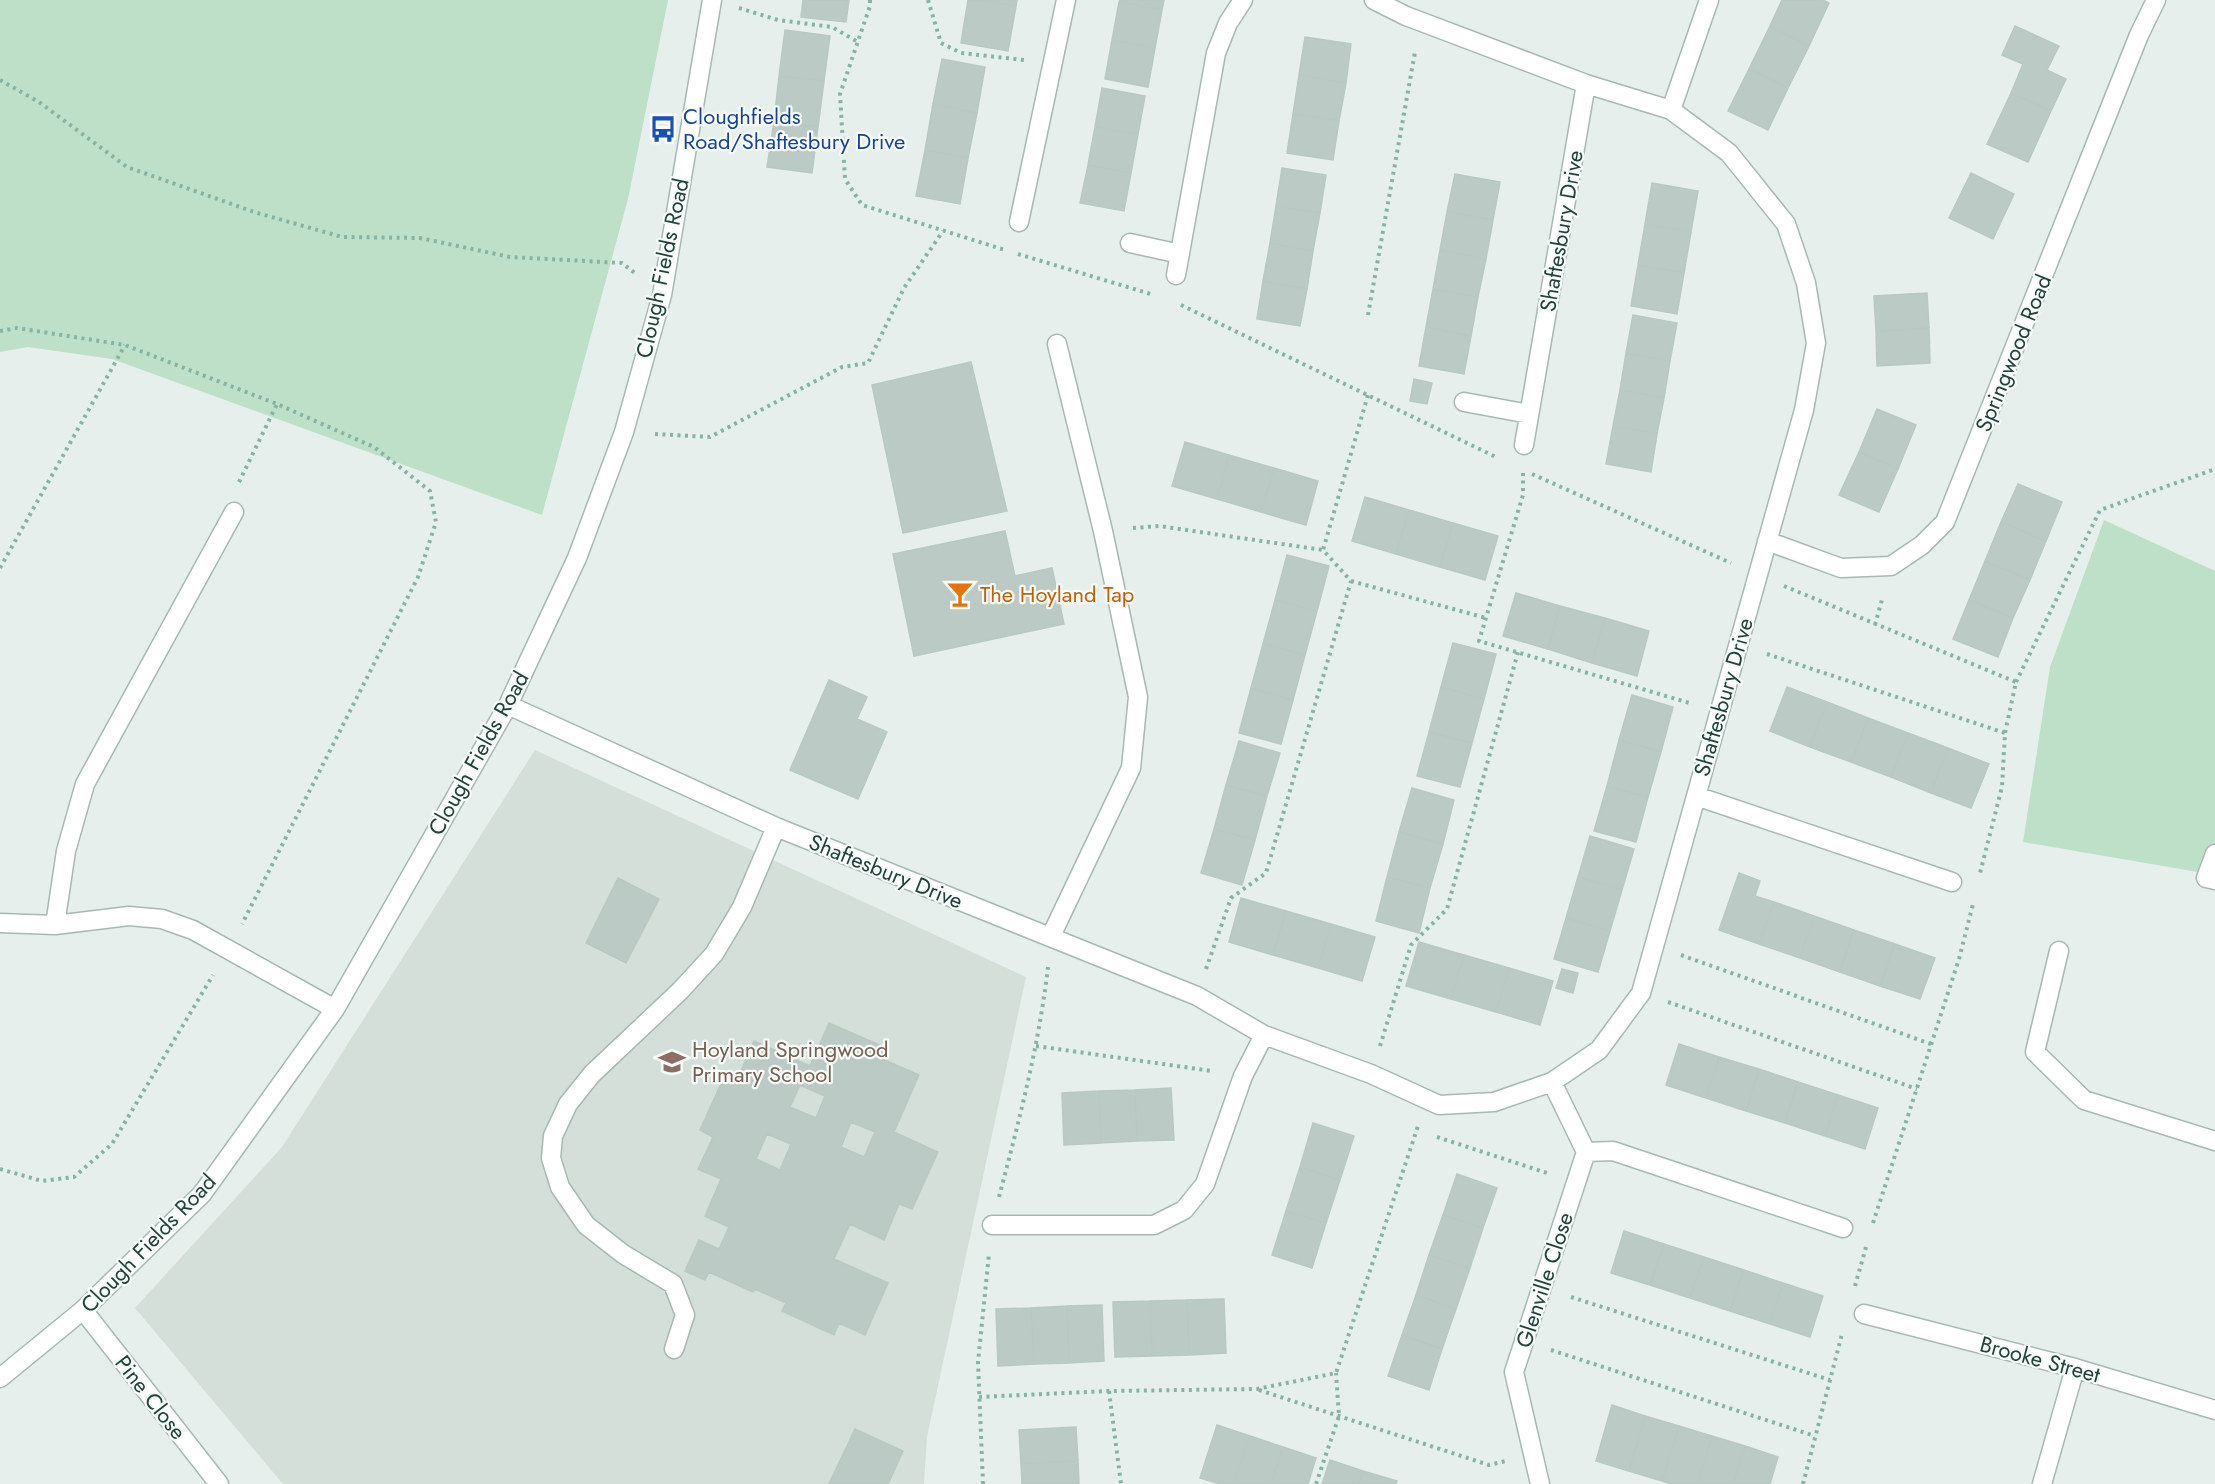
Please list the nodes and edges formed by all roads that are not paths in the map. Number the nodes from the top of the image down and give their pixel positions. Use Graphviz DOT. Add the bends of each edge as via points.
graph roads {
  1 [pos="712,0"];
  2 [pos="1066,0"];
  3 [pos="1243,0"];
  4 [pos="1374,0"];
  5 [pos="1709,0"];
  6 [pos="2156,0"];
  7 [pos="1586,84"];
  8 [pos="1671,110"];
  9 [pos="1019,222"];
  10 [pos="1130,243"];
  11 [pos="1180,254"];
  12 [pos="1176,275"];
  13 [pos="1058,344"];
  14 [pos="1464,402"];
  15 [pos="1529,414"];
  16 [pos="1524,445"];
  17 [pos="234,512"];
  18 [pos="1767,541"];
  19 [pos="508,705"];
  20 [pos="1696,796"];
  21 [pos="776,827"];
  22 [pos="2215,854"];
  23 [pos="2215,880"];
  24 [pos="1952,882"];
  25 [pos="0,923"];
  26 [pos="55,925"];
  27 [pos="1051,936"];
  28 [pos="2059,951"];
  29 [pos="335,1009"];
  30 [pos="1264,1035"];
  31 [pos="1552,1082"];
  32 [pos="2215,1141"];
  33 [pos="1586,1152"];
  34 [pos="992,1225"];
  35 [pos="1843,1228"];
  36 [pos="83,1311"];
  37 [pos="1864,1314"];
  38 [pos="674,1349"];
  39 [pos="2075,1368"];
  40 [pos="0,1378"];
  41 [pos="2215,1410"];
  42 [pos="219,1484"];
  43 [pos="1540,1484"];
  44 [pos="2042,1484"];
  1 -- 19 [label="street, Clough Fields Road" via="662,295 624,432 577,558"];
  2 -- 9 [label="street"];
  3 -- 11 [label="street" via="1216,53"];
  4 -- 7 [label="street, Shaftesbury Drive"];
  5 -- 8 [label="street"];
  6 -- 18 [label="street, Springwood Road" via="1945,522 1922,545 1891,566 1841,568"];
  7 -- 8 [label="street, Shaftesbury Drive"];
  7 -- 15 [label="street, Shaftesbury Drive"];
  8 -- 18 [label="street, Shaftesbury Drive" via="1729,153 1785,224 1806,283 1816,343 1804,410"];
  10 -- 11 [label="street"];
  11 -- 12 [label="street"];
  13 -- 27 [label="street" via="1138,698 1131,768"];
  14 -- 15 [label="street"];
  15 -- 16 [label="street, Shaftesbury Drive"];
  17 -- 26 [label="street" via="85,784 66,851"];
  18 -- 20 [label="street, Shaftesbury Drive"];
  19 -- 21 [label="street, Shaftesbury Drive"];
  19 -- 29 [label="street, Clough Fields Road"];
  20 -- 24 [label="street"];
  20 -- 31 [label="street, Shaftesbury Drive" via="1641,993 1599,1050"];
  21 -- 27 [label="street, Shaftesbury Drive"];
  21 -- 38 [label="street" via="742,907 714,954 592,1074 567,1104 553,1136 551,1158 560,1187 586,1225 622,1254 673,1284 685,1315"];
  22 -- 23 [label="street" via="2206,878"];
  25 -- 26 [label="street"];
  26 -- 29 [label="street" via="129,916 162,919 193,930"];
  27 -- 30 [label="street, Shaftesbury Drive" via="1197,996"];
  28 -- 32 [label="street" via="2035,1053 2084,1100"];
  29 -- 36 [label="street, Clough Fields Road" via="202,1194"];
  30 -- 31 [label="street, Shaftesbury Drive" via="1371,1074 1439,1105 1494,1102"];
  30 -- 34 [label="street" via="1243,1076 1205,1184 1184,1210 1154,1225"];
  31 -- 33 [label="street"];
  33 -- 35 [label="street" via="1613,1151"];
  33 -- 43 [label="street, Glenville Close" via="1514,1372"];
  36 -- 40 [label="street, Clough Fields Road"];
  36 -- 42 [label="street, Pine Close"];
  37 -- 39 [label="street, Brooke Street"];
  39 -- 41 [label="street, Brooke Street"];
  39 -- 44 [label="street"];
}
